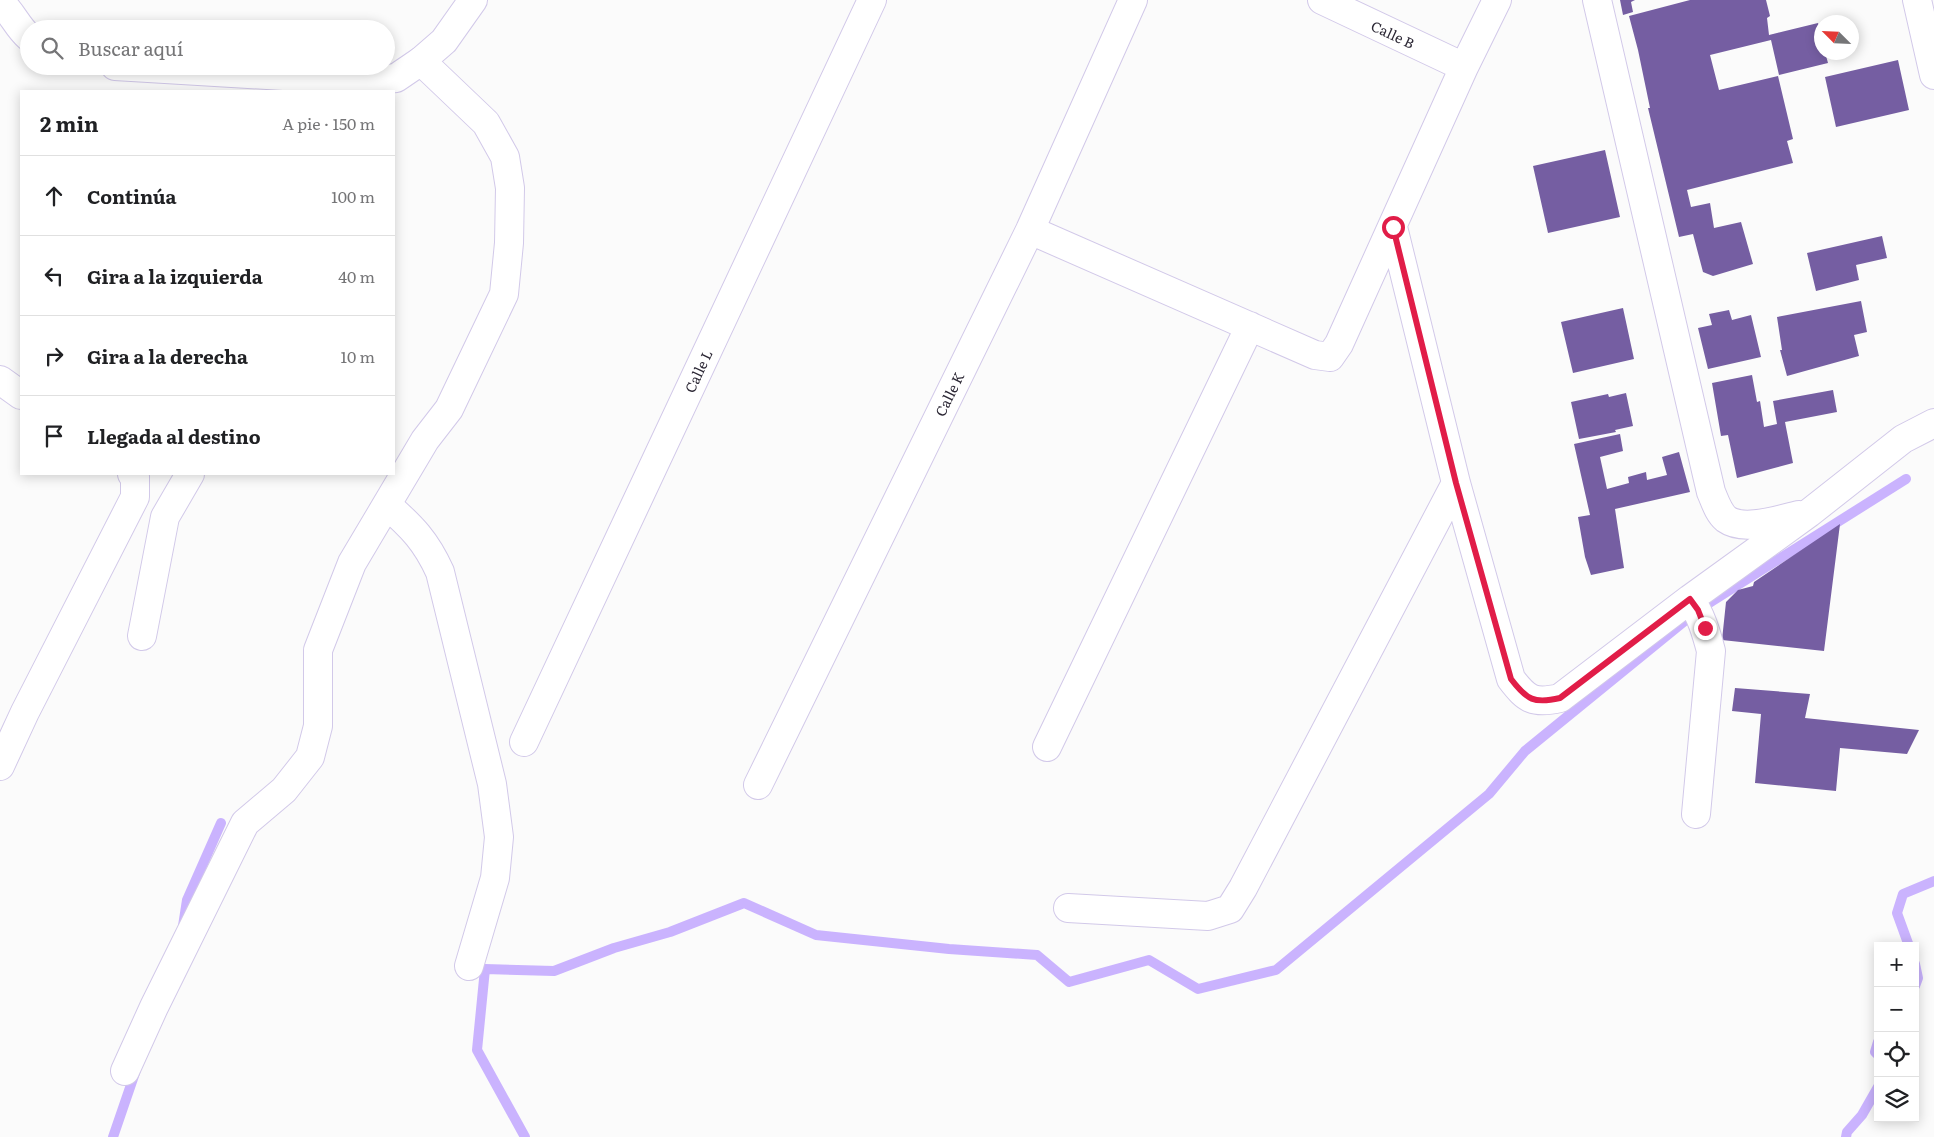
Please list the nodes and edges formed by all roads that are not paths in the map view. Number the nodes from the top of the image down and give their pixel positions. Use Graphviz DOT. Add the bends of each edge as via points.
graph roads {
  1 [pos="473,0"];
  2 [pos="872,0"];
  3 [pos="1133,0"];
  4 [pos="1322,0"];
  5 [pos="1498,0"];
  6 [pos="1597,0"];
  7 [pos="1917,0"];
  8 [pos="4,3"];
  9 [pos="20,27"];
  10 [pos="421,61"];
  11 [pos="1464,67"];
  12 [pos="266,75"];
  13 [pos="1934,75"];
  14 [pos="377,86"];
  15 [pos="1393,227"];
  16 [pos="1030,230"];
  17 [pos="1250,326"];
  18 [pos="0,380"];
  19 [pos="20,394"];
  20 [pos="1934,423"];
  21 [pos="134,475"];
  22 [pos="189,475"];
  23 [pos="1456,483"];
  24 [pos="387,505"];
  25 [pos="1809,513"];
  26 [pos="1690,599"];
  27 [pos="142,636"];
  28 [pos="524,742"];
  29 [pos="1048,748"];
  30 [pos="0,766"];
  31 [pos="758,785"];
  32 [pos="1696,814"];
  33 [pos="1068,908"];
  34 [pos="469,966"];
  35 [pos="126,1071"];
  1 -- 10 [label="street" via="444,42"];
  2 -- 28 [label="street, Calle L"];
  3 -- 16 [label="street, Calle K"];
  4 -- 11 [label="street, Calle B"];
  5 -- 11 [label="street"];
  6 -- 25 [label="street" via="1711,492 1727,519 1744,525"];
  7 -- 13 [label="street"];
  8 -- 9 [label="street"];
  10 -- 14 [label="street"];
  10 -- 24 [label="street" via="486,123 505,157 510,188 509,243 504,294 449,409 425,440"];
  11 -- 15 [label="street"];
  12 -- 14 [label="street" via="367,81"];
  15 -- 17 [label="street" via="1330,357 1315,355"];
  15 -- 23 [label="street"];
  16 -- 17 [label="street"];
  16 -- 31 [label="street, Calle K"];
  17 -- 29 [label="street"];
  18 -- 19 [label="street"];
  20 -- 25 [label="street" via="1902,439"];
  21 -- 30 [label="street" via="135,497"];
  22 -- 27 [label="street" via="165,517"];
  23 -- 26 [label="street" via="1511,679 1523,694 1542,702 1560,698"];
  23 -- 33 [label="street" via="1244,888 1230,909 1208,916"];
  24 -- 34 [label="street" via="421,537 440,572 492,784 499,837 495,878"];
  24 -- 35 [label="street" via="352,563 318,650 318,726 310,757 284,790 245,823"];
  25 -- 26 [label="street"];
  26 -- 32 [label="street" via="1698,610 1711,652"];
}
